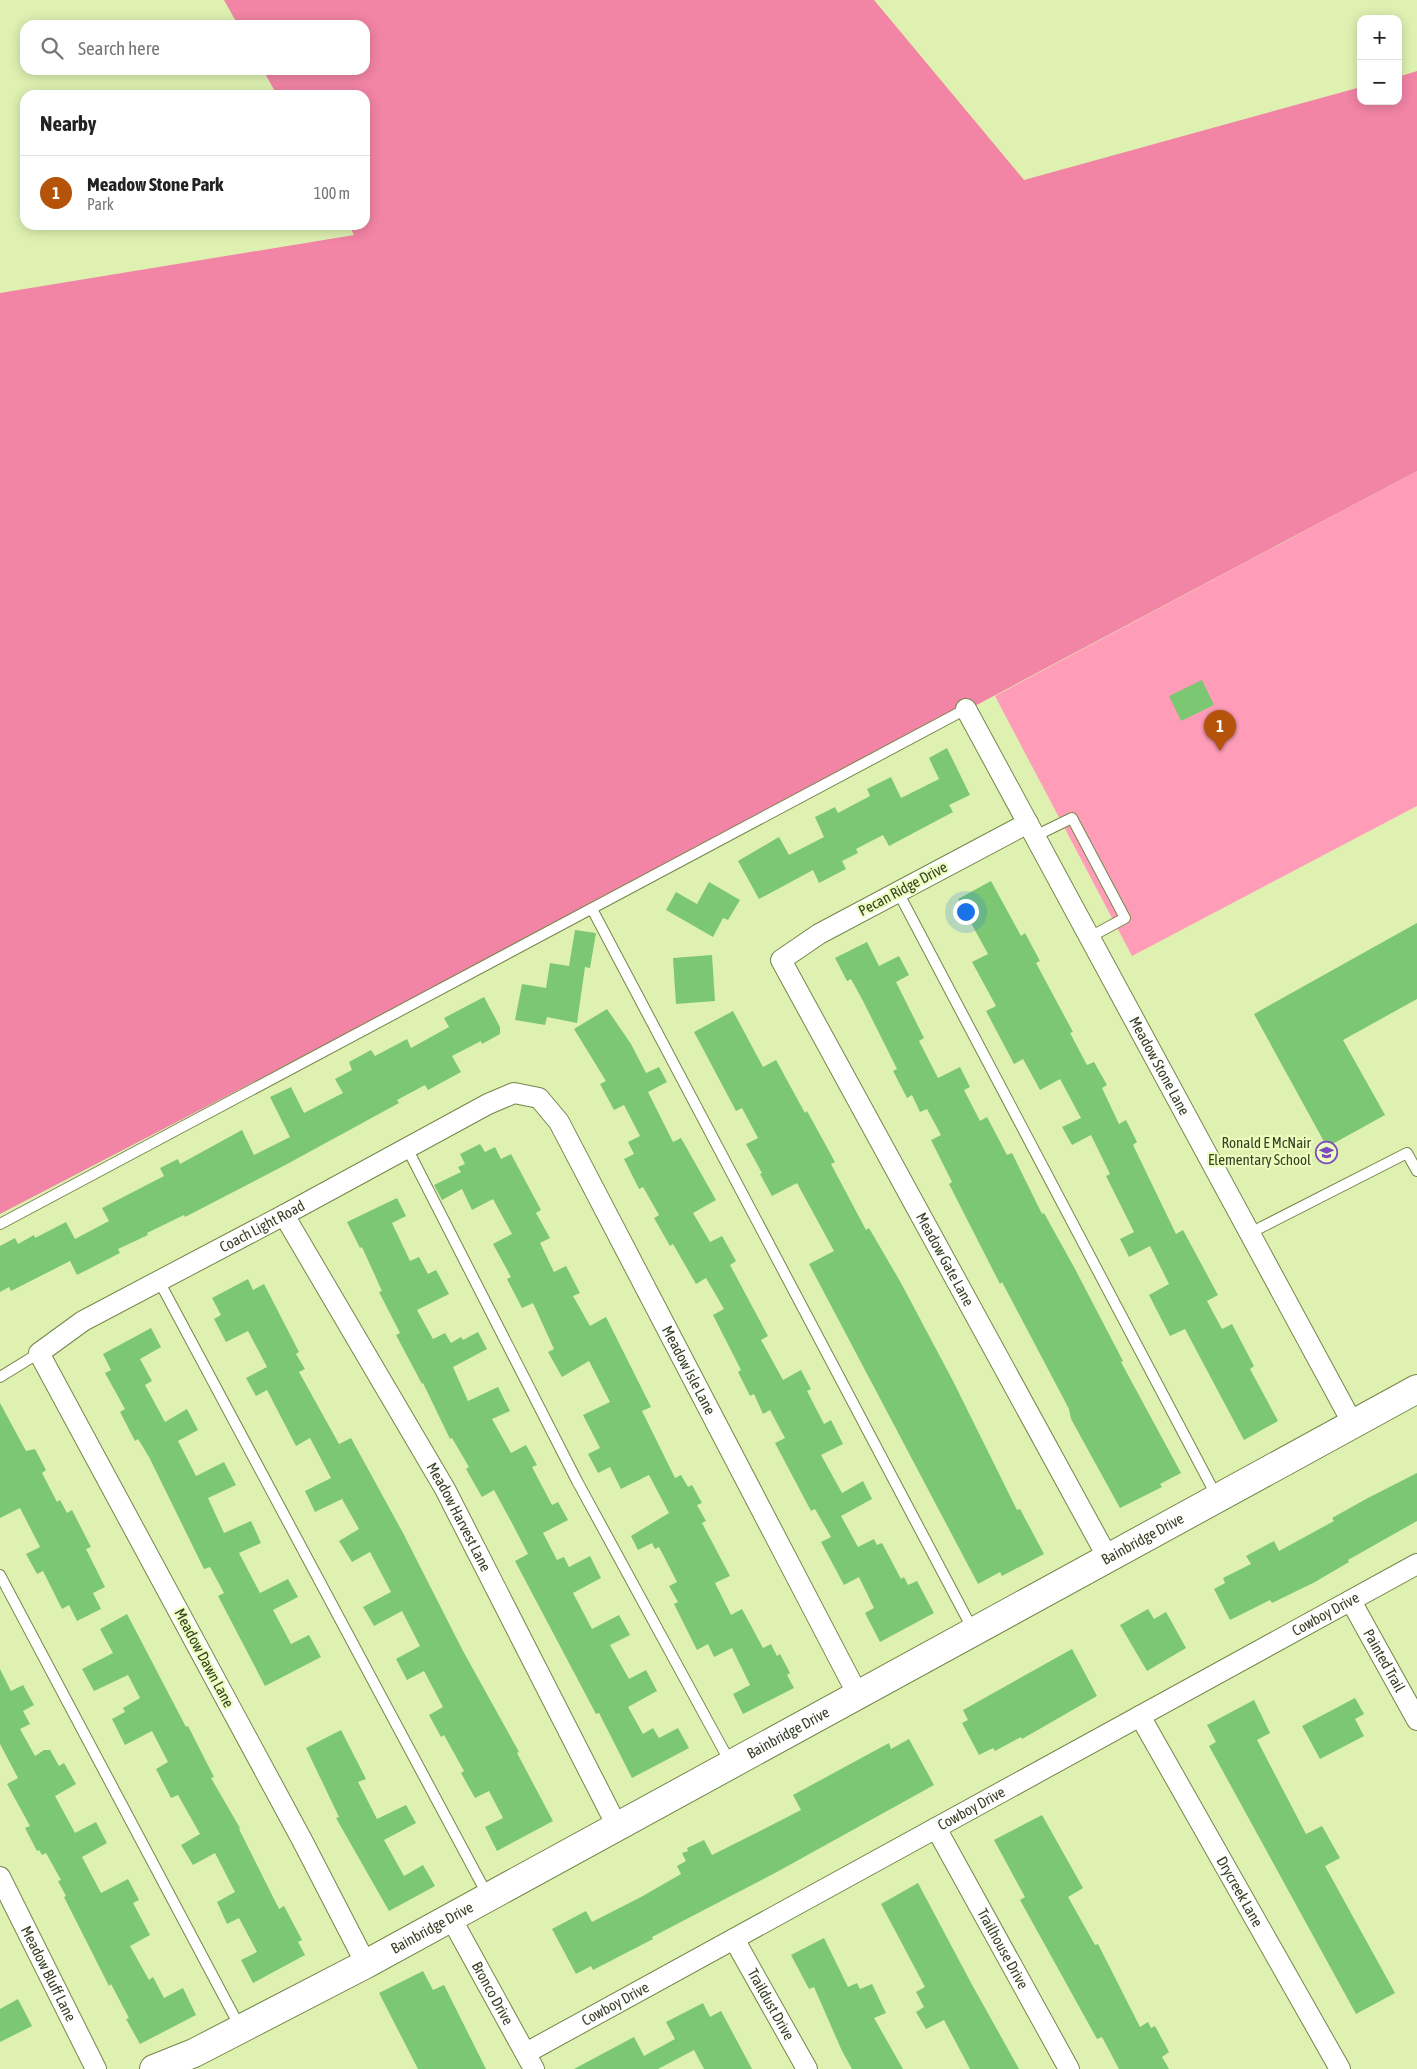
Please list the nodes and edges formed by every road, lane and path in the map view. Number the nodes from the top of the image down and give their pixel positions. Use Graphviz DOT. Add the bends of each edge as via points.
graph roads {
  1 [pos="966,708"];
  2 [pos="1031,829"];
  3 [pos="898,892"];
  4 [pos="592,909"];
  5 [pos="1090,937"];
  6 [pos="781,960"];
  7 [pos="488,1104"];
  8 [pos="407,1148"];
  9 [pos="1417,1171"];
  10 [pos="284,1215"];
  11 [pos="0,1224"];
  12 [pos="1250,1233"];
  13 [pos="159,1281"];
  14 [pos="40,1353"];
  15 [pos="0,1376"];
  16 [pos="1417,1389"];
  17 [pos="1353,1424"];
  18 [pos="1218,1498"];
  19 [pos="1108,1558"];
  20 [pos="1417,1564"];
  21 [pos="0,1575"];
  22 [pos="1351,1600"];
  23 [pos="974,1631"];
  24 [pos="858,1695"];
  25 [pos="1140,1716"];
  26 [pos="1417,1720"];
  27 [pos="731,1764"];
  28 [pos="617,1826"];
  29 [pos="936,1828"];
  30 [pos="0,1877"];
  31 [pos="489,1897"];
  32 [pos="450,1918"];
  33 [pos="734,1939"];
  34 [pos="366,1964"];
  35 [pos="240,2029"];
  36 [pos="530,2061"];
  37 [pos="164,2067"];
  38 [pos="96,2069"];
  39 [pos="808,2069"];
  40 [pos="1069,2069"];
  41 [pos="1340,2069"];
  1 -- 2 [label="street, Meadow Stone Lane"];
  1 -- 4 [label="lane"];
  2 -- 3 [label="street, Pecan Ridge Drive"];
  2 -- 5 [label="street, Meadow Stone Lane"];
  2 -- 5 [label="lane" via="1072,818 1125,918"];
  3 -- 6 [label="street, Pecan Ridge Drive" via="819,934"];
  3 -- 18 [label="lane"];
  4 -- 11 [label="lane"];
  4 -- 23 [label="lane"];
  5 -- 12 [label="street, Meadow Stone Lane"];
  6 -- 19 [label="street, Meadow Gate Lane"];
  7 -- 8 [label="street, Coach Light Road"];
  7 -- 24 [label="street, Meadow Isle Lane" via="514,1093 539,1098 559,1122"];
  8 -- 10 [label="street, Coach Light Road"];
  8 -- 27 [label="lane" via="577,1481"];
  9 -- 12 [label="lane" via="1407,1153"];
  10 -- 13 [label="street, Coach Light Road"];
  10 -- 28 [label="street, Meadow Harvest Lane" via="444,1489"];
  12 -- 17 [label="street, Meadow Stone Lane"];
  13 -- 14 [label="street, Coach Light Road" via="83,1321"];
  13 -- 31 [label="lane"];
  14 -- 15 [label="lane"];
  14 -- 34 [label="street, Meadow Dawn Lane"];
  16 -- 17 [label="street, Bainbridge Drive"];
  17 -- 18 [label="street, Bainbridge Drive"];
  18 -- 19 [label="street, Bainbridge Drive"];
  19 -- 23 [label="street, Bainbridge Drive"];
  20 -- 22 [label="street, Cowboy Drive"];
  21 -- 35 [label="lane"];
  22 -- 25 [label="street, Cowboy Drive"];
  22 -- 26 [label="street, Painted Trail"];
  23 -- 24 [label="street, Bainbridge Drive"];
  24 -- 27 [label="street, Bainbridge Drive"];
  25 -- 29 [label="street, Cowboy Drive"];
  25 -- 41 [label="street, Drycreek Lane"];
  27 -- 28 [label="street, Bainbridge Drive"];
  28 -- 31 [label="street, Bainbridge Drive"];
  29 -- 33 [label="street, Cowboy Drive"];
  29 -- 40 [label="street, Trailhouse Drive"];
  30 -- 38 [label="street, Meadow Bluff Lane"];
  31 -- 32 [label="street, Bainbridge Drive"];
  32 -- 34 [label="street, Bainbridge Drive"];
  32 -- 36 [label="street, Bronco Drive"];
  33 -- 36 [label="street, Cowboy Drive"];
  33 -- 39 [label="street, Traildust Drive"];
  34 -- 35 [label="street, Bainbridge Drive"];
  35 -- 37 [label="street, Bainbridge Drive"];
}
